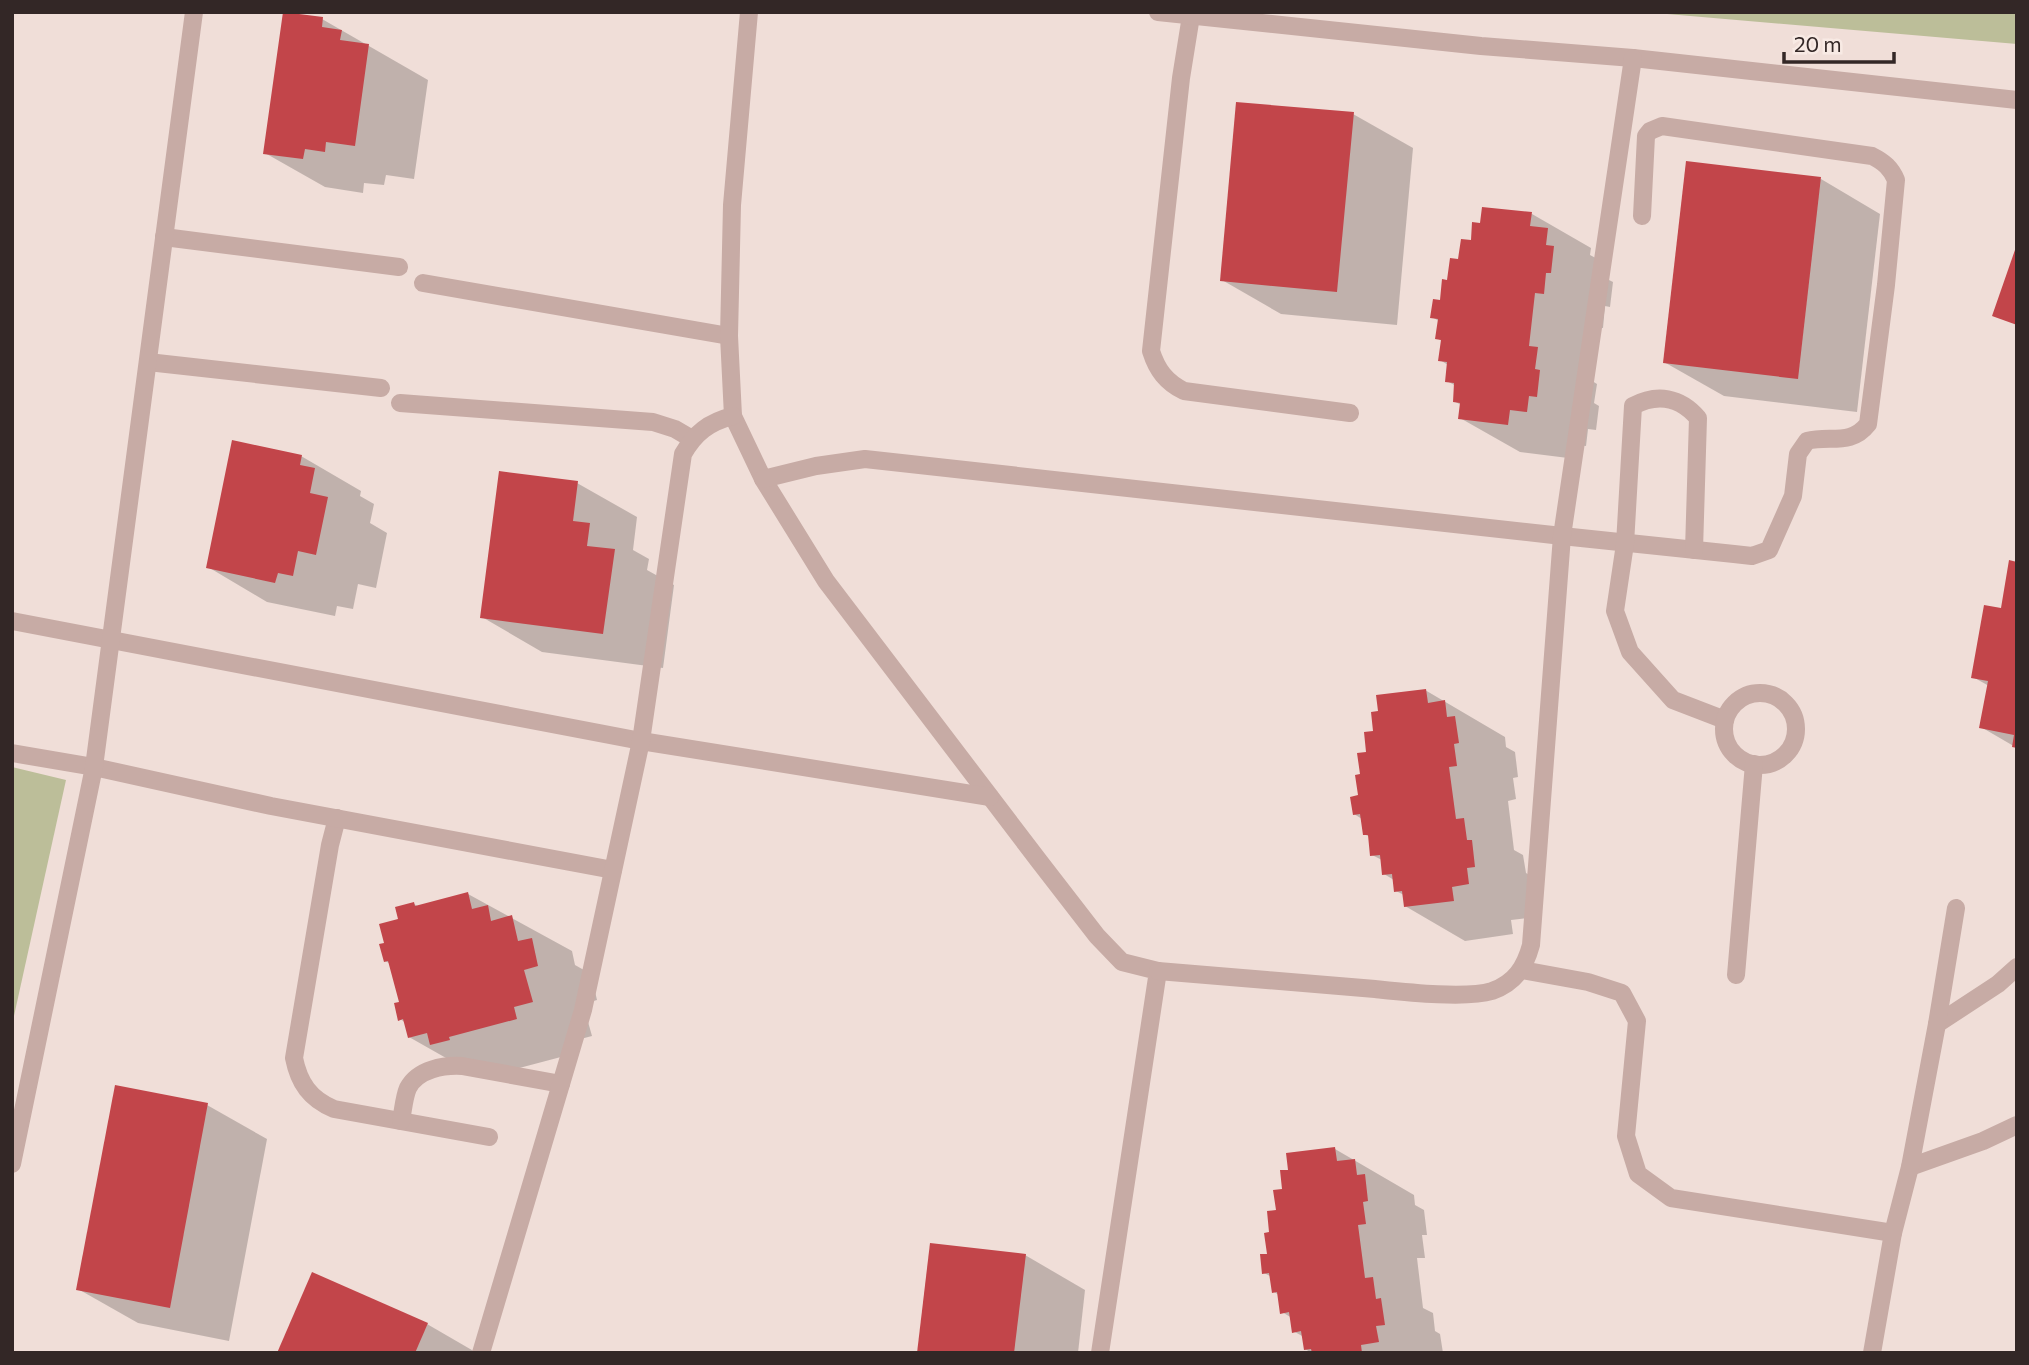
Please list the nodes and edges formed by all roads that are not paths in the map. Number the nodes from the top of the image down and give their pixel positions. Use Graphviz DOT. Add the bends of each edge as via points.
graph roads {
  1 [pos="194,12"];
  2 [pos="749,12"];
  3 [pos="1158,12"];
  4 [pos="1191,16"];
  5 [pos="1633,58"];
  6 [pos="2017,100"];
  7 [pos="1642,216"];
  8 [pos="164,237"];
  9 [pos="399,267"];
  10 [pos="423,283"];
  11 [pos="729,336"];
  12 [pos="148,362"];
  13 [pos="381,388"];
  14 [pos="400,402"];
  15 [pos="1350,413"];
  16 [pos="733,416"];
  17 [pos="692,439"];
  18 [pos="763,479"];
  19 [pos="1562,536"];
  20 [pos="1625,544"];
  21 [pos="1694,550"];
  22 [pos="12,621"];
  23 [pos="111,640"];
  24 [pos="1725,720"];
  25 [pos="641,741"];
  26 [pos="12,753"];
  27 [pos="1754,764"];
  28 [pos="94,768"];
  29 [pos="990,797"];
  30 [pos="337,818"];
  31 [pos="613,870"];
  32 [pos="1956,908"];
  33 [pos="2017,967"];
  34 [pos="1522,970"];
  35 [pos="1158,971"];
  36 [pos="1736,975"];
  37 [pos="1937,1024"];
  38 [pos="561,1084"];
  39 [pos="401,1121"];
  40 [pos="2017,1125"];
  41 [pos="489,1137"];
  42 [pos="12,1164"];
  43 [pos="1910,1167"];
  44 [pos="1893,1233"];
  45 [pos="481,1353"];
  46 [pos="1100,1353"];
  47 [pos="1872,1353"];
  1 -- 8 [label="street"];
  2 -- 11 [label="street" via="732,205"];
  3 -- 4 [label="street"];
  4 -- 5 [label="street"];
  4 -- 15 [label="street" via="1151,351 1154,361 1166,379 1184,391"];
  5 -- 6 [label="street"];
  5 -- 19 [label="street"];
  7 -- 21 [label="street" via="1646,136 1662,127 1872,156 1892,170 1896,180 1868,424 1845,440 1822,437 1807,441 1798,454 1793,496 1769,550 1752,556"];
  8 -- 9 [label="street"];
  8 -- 12 [label="street"];
  10 -- 11 [label="street"];
  11 -- 16 [label="street"];
  12 -- 13 [label="street"];
  12 -- 23 [label="street"];
  14 -- 17 [label="street" via="653,422"];
  16 -- 17 [label="street" via="704,427"];
  16 -- 18 [label="street"];
  17 -- 25 [label="street" via="683,454"];
  18 -- 19 [label="street" via="865,459"];
  18 -- 29 [label="street" via="826,581"];
  19 -- 20 [label="street"];
  19 -- 34 [label="street" via="1531,945"];
  20 -- 21 [label="street"];
  20 -- 21 [label="street" via="1633,406 1664,398 1689,408 1698,418"];
  20 -- 24 [label="street" via="1615,611 1630,652 1673,701"];
  22 -- 23 [label="street"];
  23 -- 25 [label="street"];
  23 -- 28 [label="street"];
  24 -- 27 [label="street" via="1729,748"];
  24 -- 27 [label="street" via="1731,706 1756,693 1771,694 1792,713 1796,727 1788,751 1768,764"];
  25 -- 29 [label="street"];
  25 -- 31 [label="street"];
  26 -- 28 [label="street"];
  27 -- 36 [label="street"];
  28 -- 30 [label="street"];
  28 -- 42 [label="street"];
  29 -- 35 [label="street" via="1122,962"];
  30 -- 31 [label="street"];
  30 -- 39 [label="street" via="294,1058 297,1074 304,1088 322,1104"];
  31 -- 38 [label="street" via="583,1010"];
  32 -- 37 [label="street"];
  33 -- 37 [label="street"];
  34 -- 35 [label="street" via="1493,991 1479,994"];
  34 -- 44 [label="street" via="1622,993 1637,1021 1626,1136 1638,1174 1671,1198"];
  35 -- 46 [label="street"];
  37 -- 43 [label="street"];
  38 -- 39 [label="street" via="446,1065 430,1070 408,1088"];
  38 -- 45 [label="street"];
  39 -- 41 [label="street"];
  40 -- 43 [label="street"];
  43 -- 44 [label="street"];
  44 -- 47 [label="street"];
}
